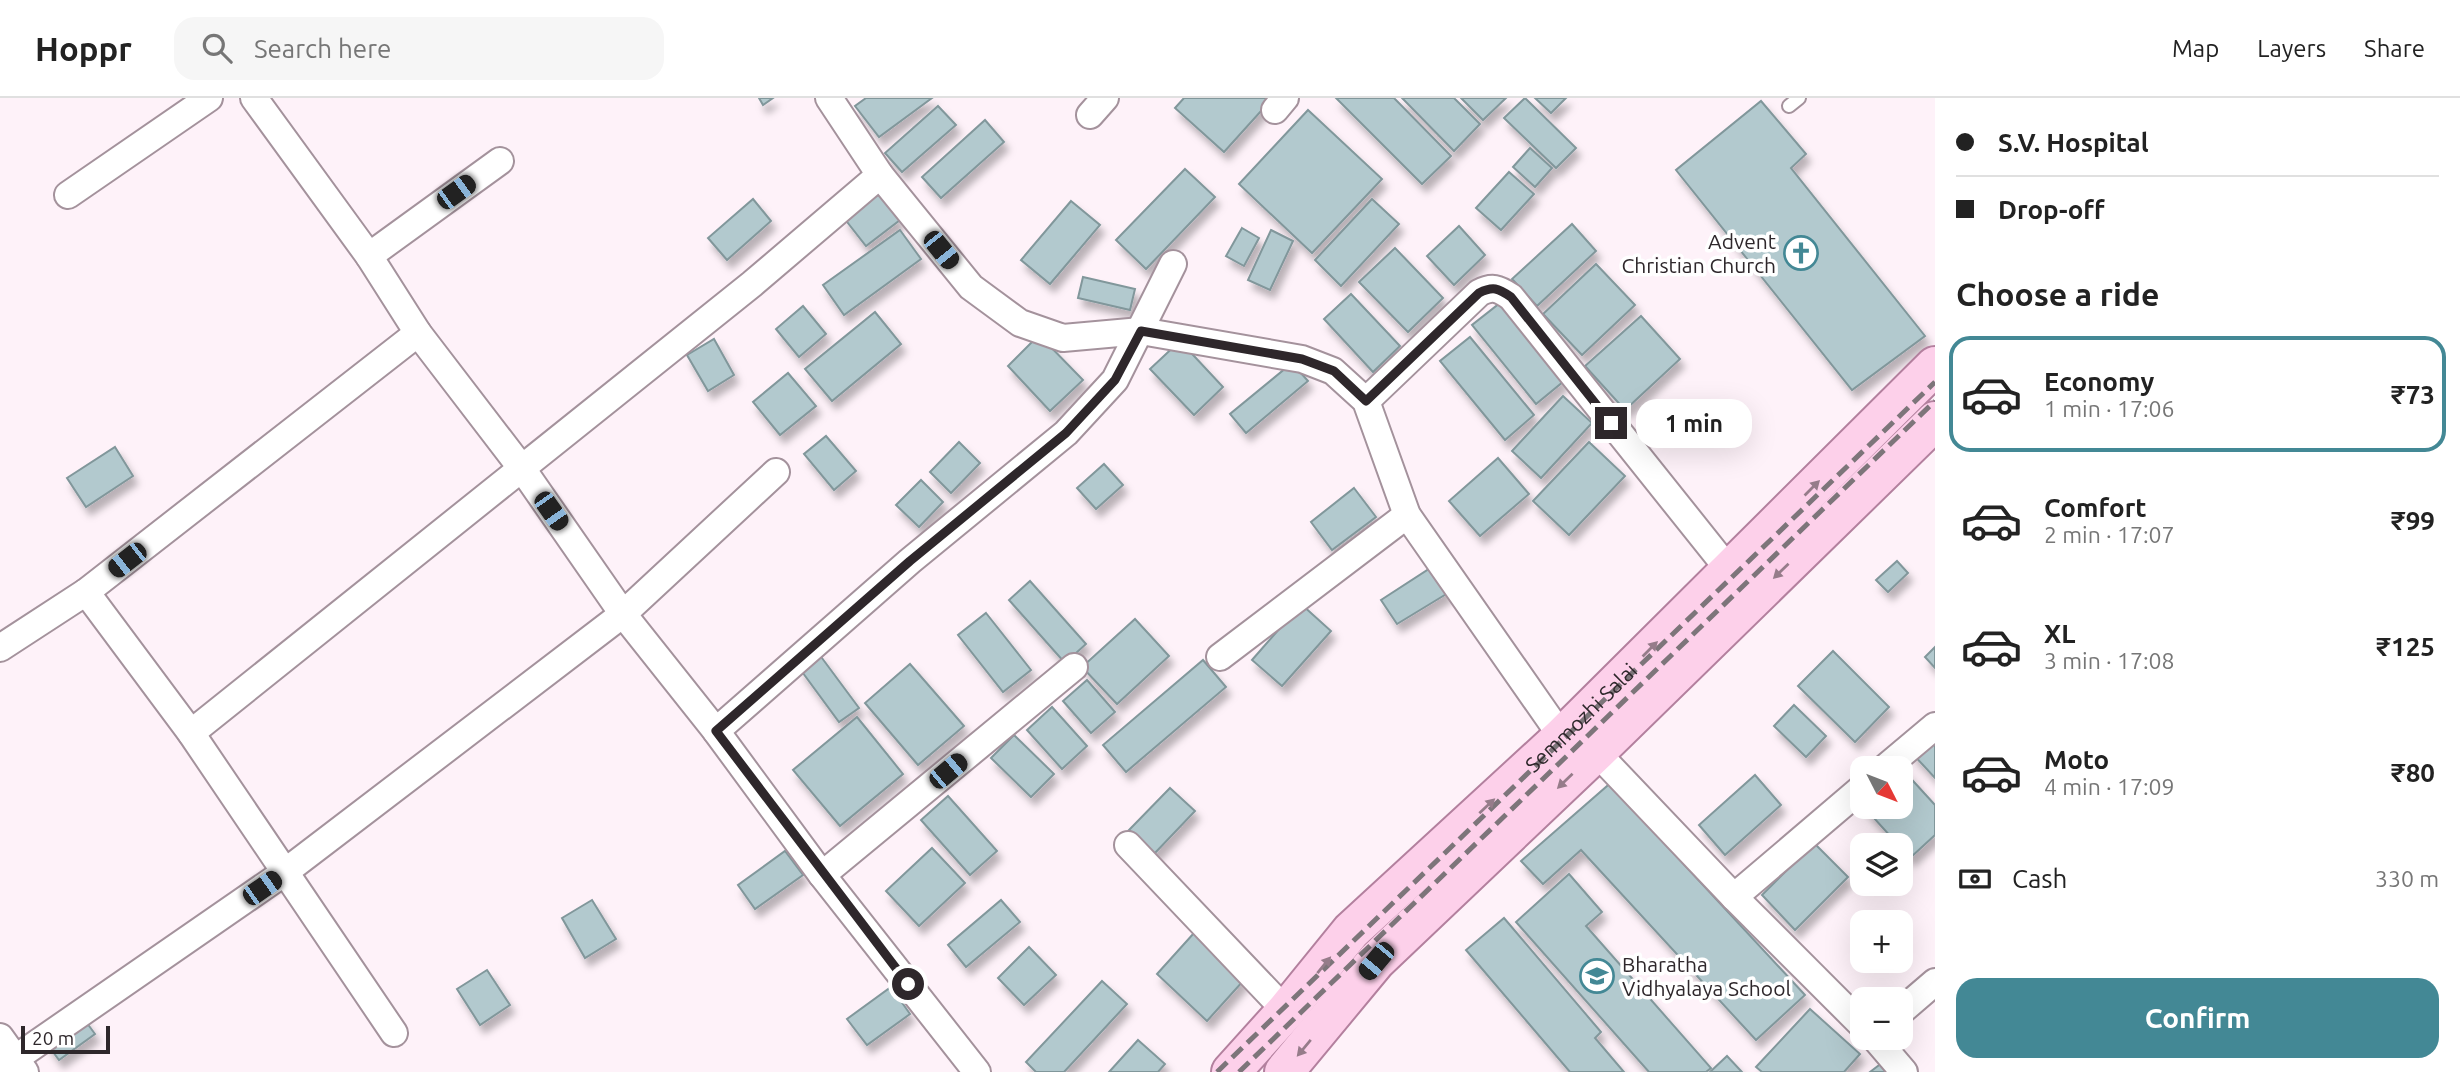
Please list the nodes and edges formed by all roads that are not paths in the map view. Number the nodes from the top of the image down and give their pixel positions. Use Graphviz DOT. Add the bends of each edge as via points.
graph roads {
  1 [pos="209,98"];
  2 [pos="254,98"];
  3 [pos="829,98"];
  4 [pos="500,161"];
  5 [pos="880,175"];
  6 [pos="68,195"];
  7 [pos="369,256"];
  8 [pos="1173,264"];
  9 [pos="1141,331"];
  10 [pos="418,333"];
  11 [pos="1935,366"];
  12 [pos="1366,401"];
  13 [pos="1935,421"];
  14 [pos="523,470"];
  15 [pos="776,472"];
  16 [pos="1407,515"];
  17 [pos="1729,570"];
  18 [pos="86,592"];
  19 [pos="623,614"];
  20 [pos="0,648"];
  21 [pos="1220,657"];
  22 [pos="1073,667"];
  23 [pos="1935,726"];
  24 [pos="716,731"];
  25 [pos="191,733"];
  26 [pos="1562,737"];
  27 [pos="1596,752"];
  28 [pos="1899,756"];
  29 [pos="1850,798"];
  30 [pos="1128,845"];
  31 [pos="285,872"];
  32 [pos="822,875"];
  33 [pos="1734,897"];
  34 [pos="1351,931"];
  35 [pos="1376,961"];
  36 [pos="1935,982"];
  37 [pos="1913,1001"];
  38 [pos="1286,1011"];
  39 [pos="1850,1013"];
  40 [pos="394,1033"];
  41 [pos="1885,1050"];
  42 [pos="10,1059"];
  43 [pos="977,1072"];
  44 [pos="1231,1072"];
  45 [pos="1284,1072"];
  46 [pos="1904,1072"];
  1 -- 6 [label="street"];
  2 -- 7 [label="street"];
  3 -- 5 [label="street"];
  4 -- 7 [label="street"];
  5 -- 9 [label="street" via="971,287 1020,323 1063,338"];
  5 -- 14 [label="street"];
  7 -- 10 [label="street"];
  8 -- 9 [label="street"];
  9 -- 12 [label="street" via="1302,359 1334,371"];
  9 -- 24 [label="street" via="1115,380 1066,433 910,561"];
  10 -- 14 [label="street"];
  10 -- 18 [label="street"];
  17 -- 11 [label="main road, Semmozhi Salai, one-way"];
  12 -- 16 [label="street"];
  12 -- 17 [label="street" via="1479,293 1490,287 1500,289"];
  13 -- 27 [label="main road, Semmozhi Salai, one-way"];
  14 -- 19 [label="street"];
  14 -- 25 [label="street"];
  15 -- 19 [label="street"];
  16 -- 21 [label="street"];
  16 -- 26 [label="street"];
  26 -- 17 [label="main road, Semmozhi Salai, one-way"];
  18 -- 20 [label="street"];
  18 -- 25 [label="street"];
  19 -- 24 [label="street"];
  19 -- 31 [label="street"];
  22 -- 32 [label="street"];
  23 -- 28 [label="street"];
  24 -- 32 [label="street"];
  25 -- 31 [label="street"];
  34 -- 26 [label="main road, Semmozhi Salai, one-way"];
  27 -- 33 [label="street"];
  27 -- 35 [label="main road, Semmozhi Salai, one-way"];
  29 -- 33 [label="street"];
  30 -- 38 [label="street"];
  31 -- 40 [label="street"];
  31 -- 42 [label="street"];
  32 -- 43 [label="street"];
  33 -- 39 [label="street"];
  34 -- 35 [label="main road"];
  38 -- 34 [label="main road, Semmozhi Salai, one-way"];
  35 -- 45 [label="main road, Semmozhi Salai, one-way"];
  36 -- 37 [label="street"];
  38 -- 44 [label="main road, Semmozhi Salai"];
  41 -- 46 [label="street"];
}
